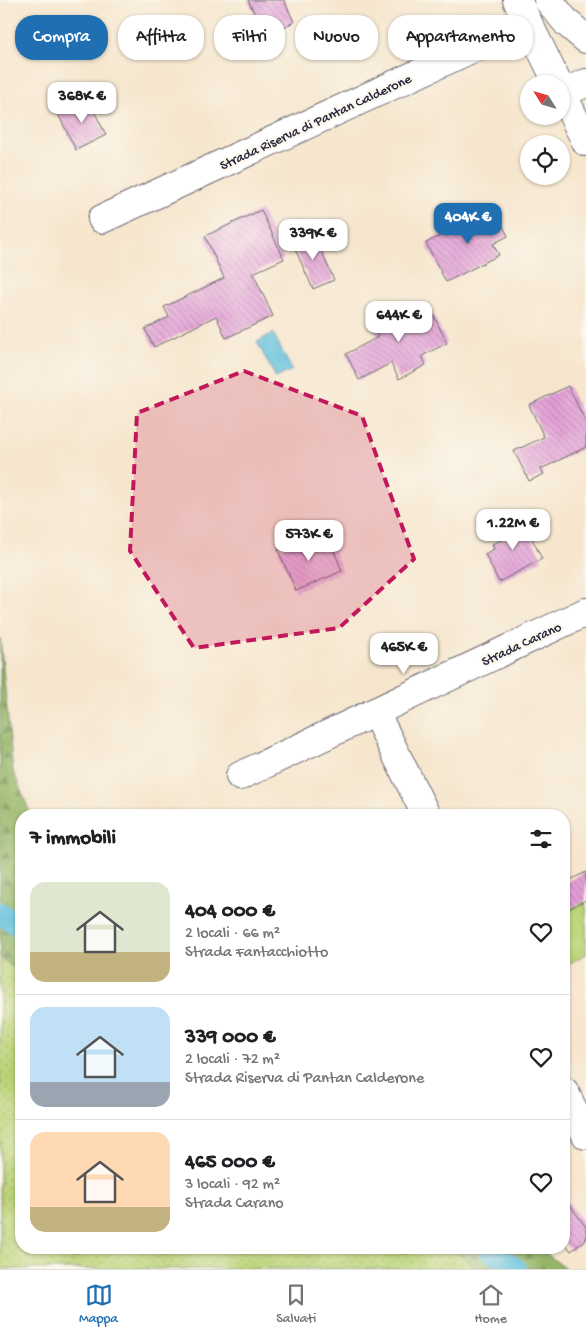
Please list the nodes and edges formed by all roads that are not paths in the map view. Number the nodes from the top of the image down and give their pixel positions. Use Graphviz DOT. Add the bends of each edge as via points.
graph roads {
  1 [pos="548,0"];
  2 [pos="522,11"];
  3 [pos="586,39"];
  4 [pos="559,75"];
  5 [pos="570,97"];
  6 [pos="586,142"];
  7 [pos="102,219"];
  8 [pos="586,612"];
  9 [pos="375,712"];
  10 [pos="240,776"];
  11 [pos="423,809"];
  12 [pos="570,1103"];
  13 [pos="586,1135"];
  1 -- 3 [label="street"];
  2 -- 4 [label="street"];
  2 -- 7 [label="street, Strada Riserva di Pantan Calderone"];
  5 -- 6 [label="street"];
  8 -- 9 [label="street, Strada Carano"];
  9 -- 10 [label="street, Strada Carano"];
  9 -- 11 [label="street"];
  12 -- 13 [label="street"];
}
